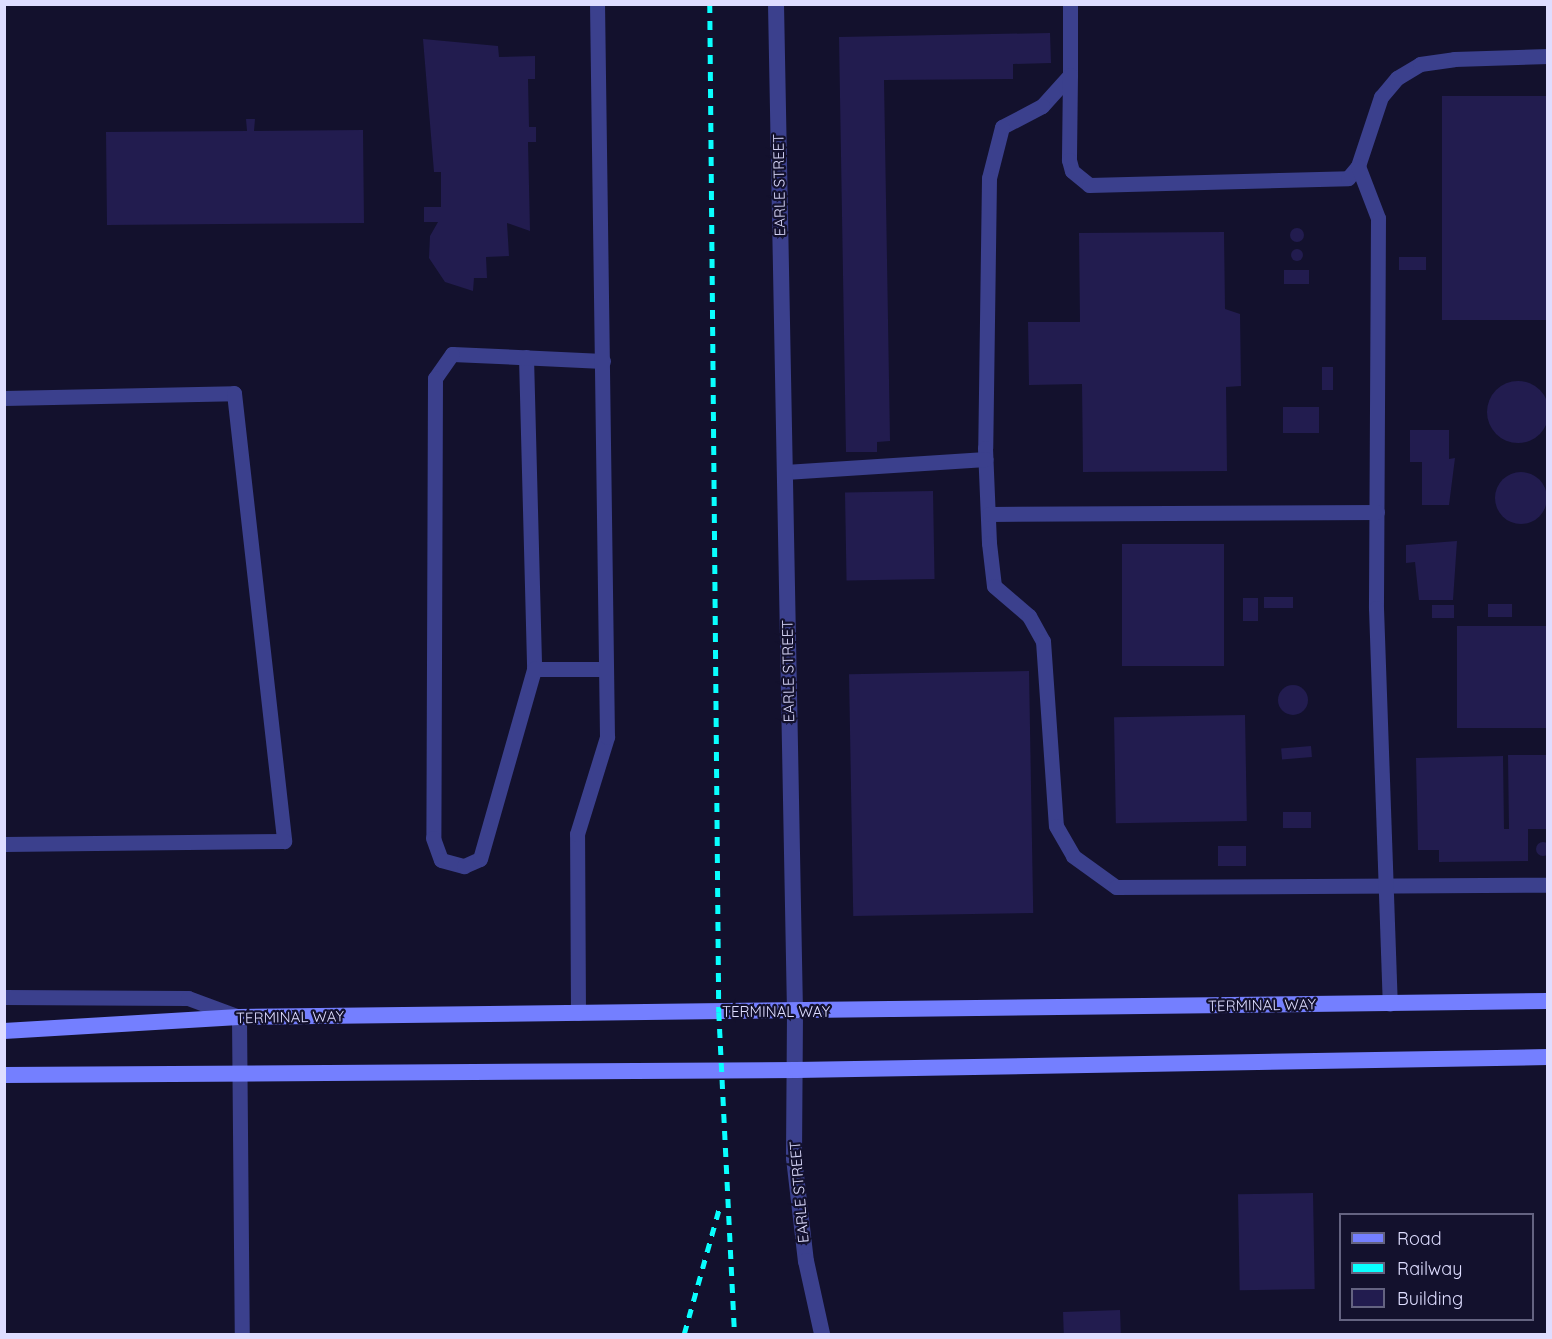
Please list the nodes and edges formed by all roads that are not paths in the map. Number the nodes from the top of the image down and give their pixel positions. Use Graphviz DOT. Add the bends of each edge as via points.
graph roads {
  1 [pos="597,4"];
  2 [pos="776,4"];
  3 [pos="1070,4"];
  4 [pos="1548,56"];
  5 [pos="1070,75"];
  6 [pos="1358,166"];
  7 [pos="526,357"];
  8 [pos="603,362"];
  9 [pos="4,398"];
  10 [pos="986,459"];
  11 [pos="784,472"];
  12 [pos="1377,512"];
  13 [pos="989,514"];
  14 [pos="534,669"];
  15 [pos="606,669"];
  16 [pos="4,844"];
  17 [pos="1548,885"];
  18 [pos="1390,886"];
  19 [pos="4,998"];
  20 [pos="1548,1002"];
  21 [pos="1390,1004"];
  22 [pos="578,1013"];
  23 [pos="795,1013"];
  24 [pos="239,1017"];
  25 [pos="4,1031"];
  26 [pos="1548,1057"];
  27 [pos="796,1070"];
  28 [pos="240,1074"];
  29 [pos="4,1075"];
  30 [pos="242,1335"];
  31 [pos="822,1335"];
  1 -- 8 [label="lane"];
  2 -- 11 [label="street, EARLE STREET"];
  3 -- 5 [label="lane"];
  4 -- 6 [label="lane" via="1420,64 1397,78 1381,97"];
  5 -- 6 [label="lane" via="1069,160 1072,171 1089,185 1348,178"];
  5 -- 10 [label="lane" via="1042,106 1002,127 989,178"];
  6 -- 12 [label="lane" via="1378,218"];
  7 -- 8 [label="lane"];
  7 -- 14 [label="lane"];
  7 -- 14 [label="lane" via="452,354 435,378 433,838 441,861 464,866 480,859"];
  8 -- 15 [label="lane"];
  9 -- 16 [label="lane" via="234,393 284,841"];
  10 -- 11 [label="lane"];
  10 -- 13 [label="lane"];
  11 -- 23 [label="street, EARLE STREET"];
  12 -- 13 [label="lane"];
  12 -- 18 [label="lane"];
  13 -- 18 [label="lane" via="994,586 1029,616 1043,641 1056,826 1073,856 1116,887"];
  14 -- 15 [label="lane"];
  15 -- 22 [label="lane" via="607,737 574,860"];
  17 -- 18 [label="lane"];
  18 -- 21 [label="lane"];
  19 -- 24 [label="lane" via="188,998"];
  20 -- 21 [label="main road, TERMINAL WAY"];
  21 -- 23 [label="main road, TERMINAL WAY"];
  22 -- 23 [label="main road, TERMINAL WAY"];
  22 -- 24 [label="main road, TERMINAL WAY"];
  23 -- 27 [label="street, EARLE STREET"];
  24 -- 25 [label="main road, TERMINAL WAY"];
  24 -- 28 [label="lane"];
  26 -- 27 [label="main road"];
  27 -- 28 [label="main road"];
  27 -- 31 [label="street, EARLE STREET" via="794,1158 806,1262"];
  28 -- 29 [label="main road"];
  28 -- 30 [label="lane"];
}
